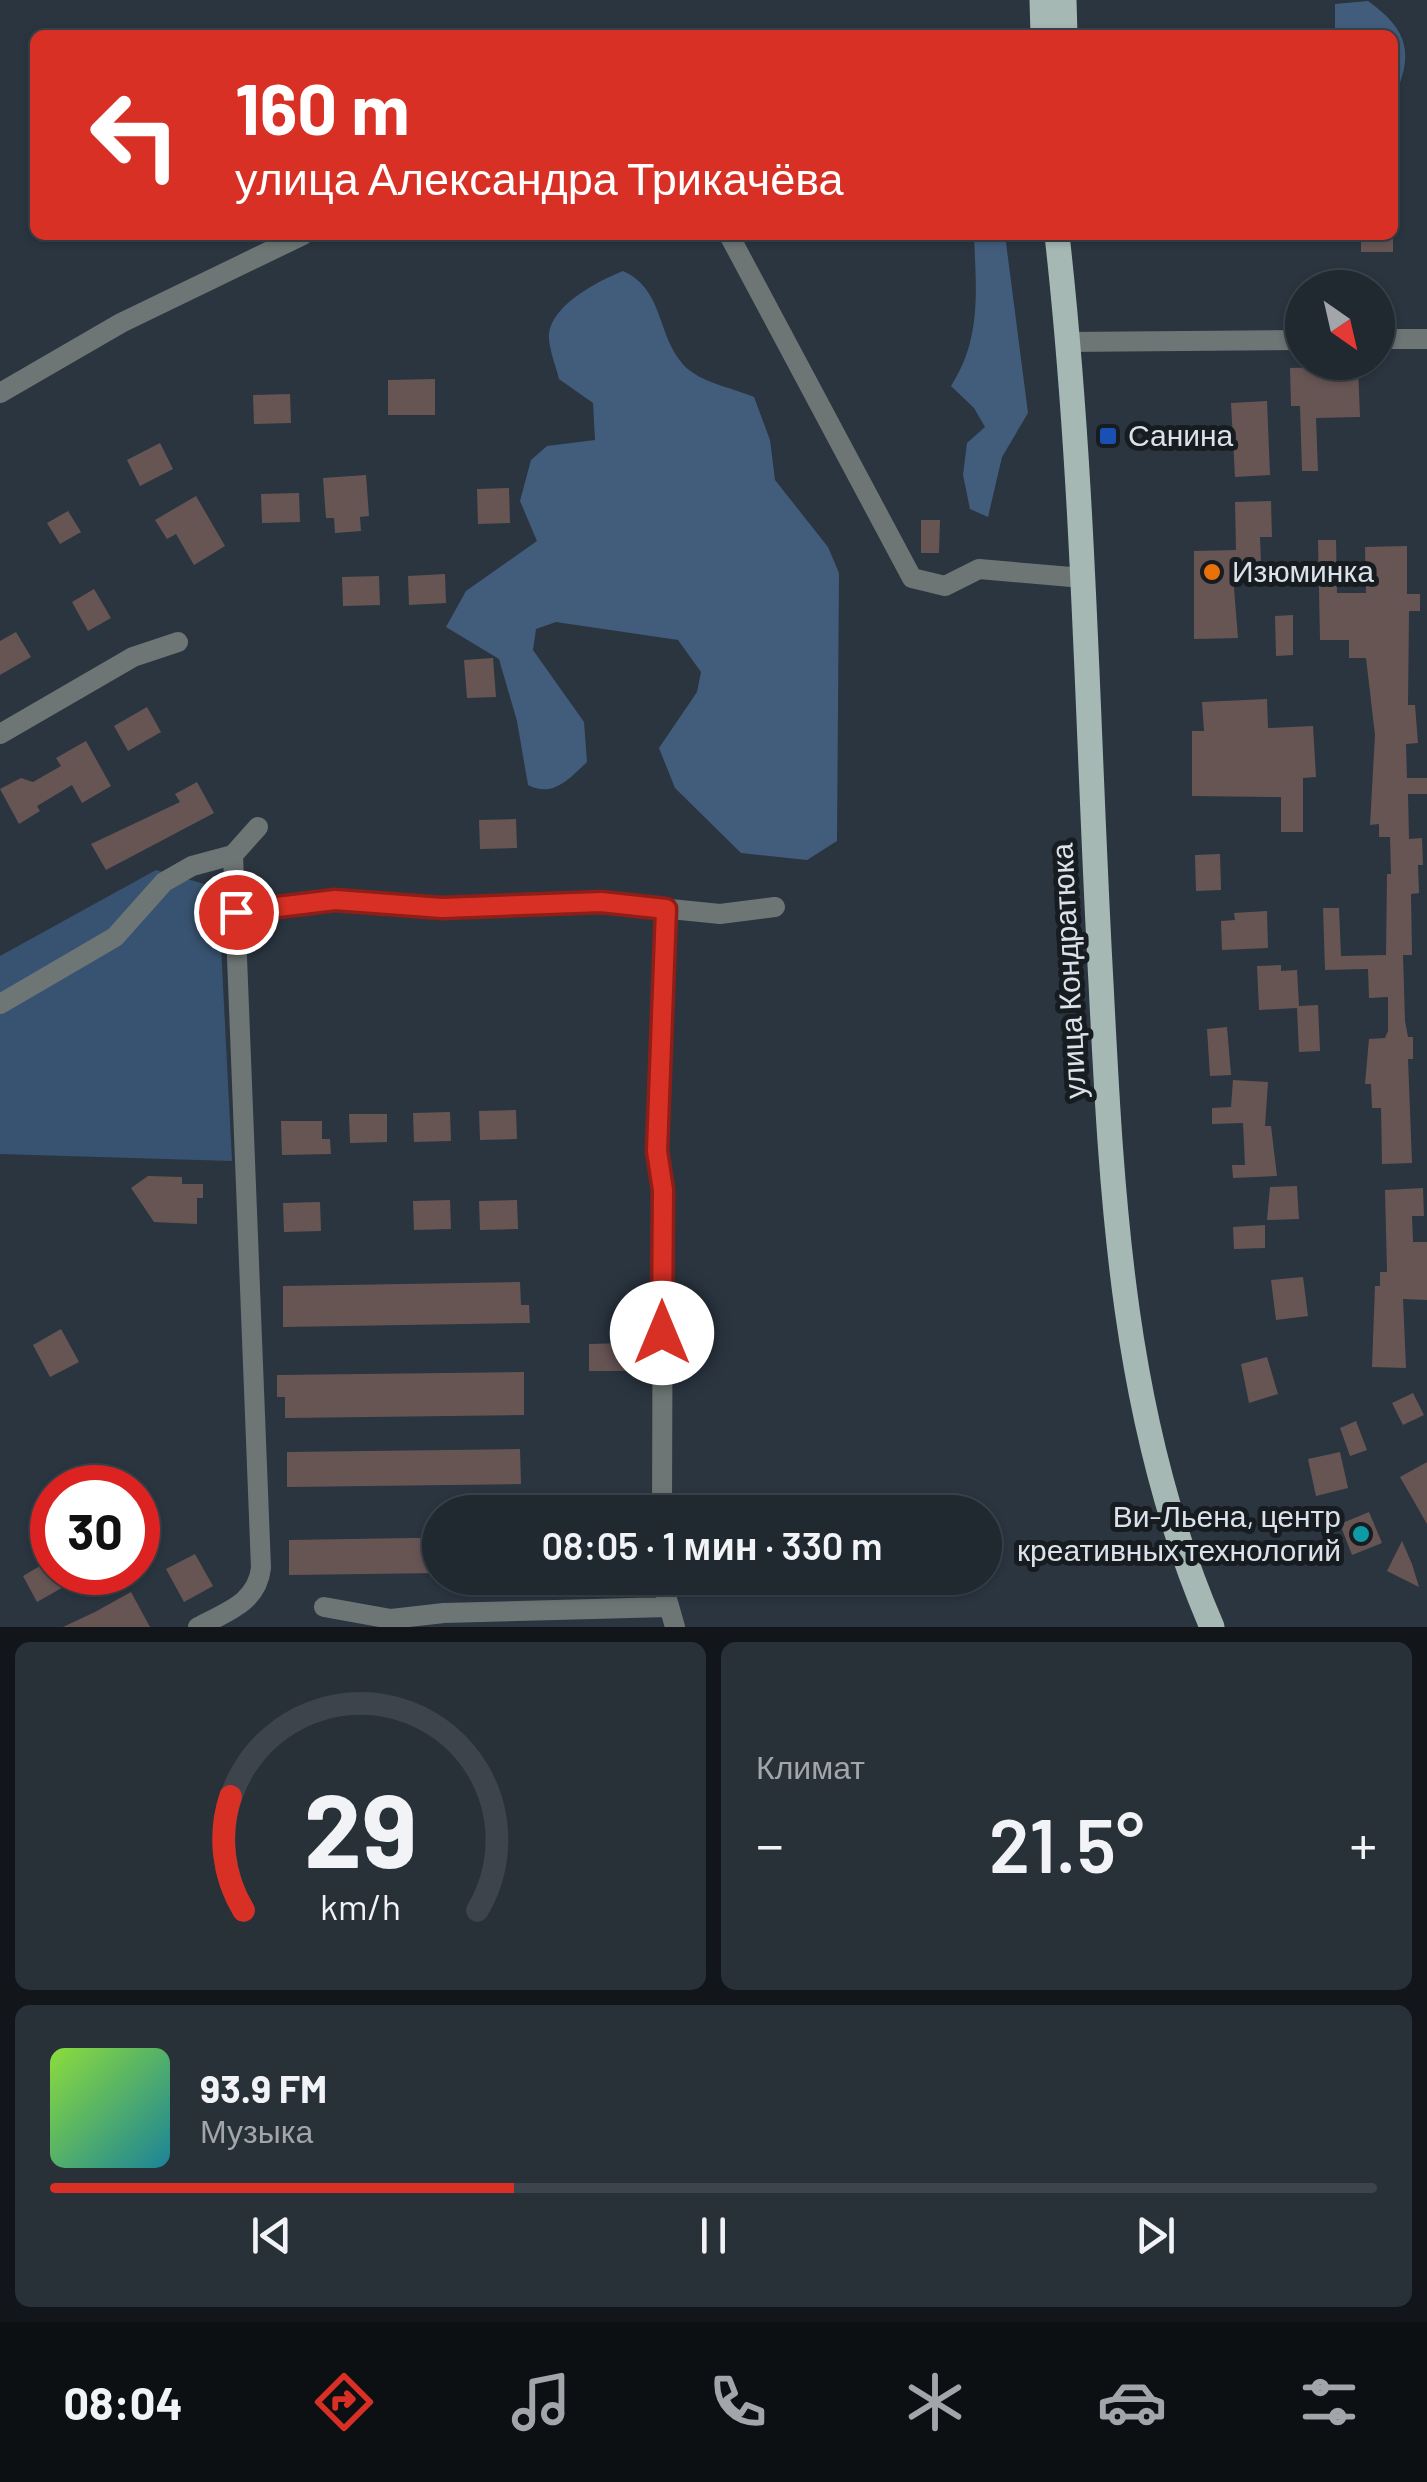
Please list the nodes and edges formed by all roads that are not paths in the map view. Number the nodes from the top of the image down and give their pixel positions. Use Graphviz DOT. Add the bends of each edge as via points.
graph roads {
  1 [pos="1042,0"];
  2 [pos="1064,0"];
  3 [pos="1043,30"];
  4 [pos="1066,30"];
  5 [pos="293,240"];
  6 [pos="732,240"];
  7 [pos="1058,240"];
  8 [pos="1067,240"];
  9 [pos="1064,298"];
  10 [pos="1427,339"];
  11 [pos="1285,340"];
  12 [pos="1395,340"];
  13 [pos="1066,342"];
  14 [pos="0,394"];
  15 [pos="1083,578"];
  16 [pos="178,642"];
  17 [pos="0,734"];
  18 [pos="258,827"];
  19 [pos="234,855"];
  20 [pos="776,907"];
  21 [pos="666,909"];
  22 [pos="236,912"];
  23 [pos="0,1004"];
  24 [pos="662,1495"];
  25 [pos="324,1607"];
  26 [pos="672,1617"];
  27 [pos="198,1627"];
  28 [pos="1212,1627"];
  1 -- 3 [label="main road"];
  2 -- 4 [label="main road"];
  5 -- 14 [label="street" via="121,323"];
  6 -- 15 [label="street" via="912,578 945,586 980,569"];
  7 -- 9 [label="main road"];
  8 -- 9 [label="main road"];
  9 -- 13 [label="main road, улица Кондратюка"];
  10 -- 12 [label="street"];
  11 -- 13 [label="street"];
  13 -- 15 [label="main road, улица Кондратюка"];
  15 -- 28 [label="main road, улица Кондратюка" via="1103,1029 1127,1326 1165,1499"];
  16 -- 17 [label="street" via="133,657"];
  18 -- 19 [label="street"];
  19 -- 22 [label="street"];
  19 -- 23 [label="street" via="164,882 116,937"];
  20 -- 21 [label="street" via="720,914"];
  21 -- 22 [label="street" via="601,902 442,908 335,900"];
  21 -- 24 [label="street" via="657,1151 663,1190"];
  22 -- 27 [label="street" via="261,1568 253,1594"];
  25 -- 26 [label="street" via="391,1619 444,1613"];
}
